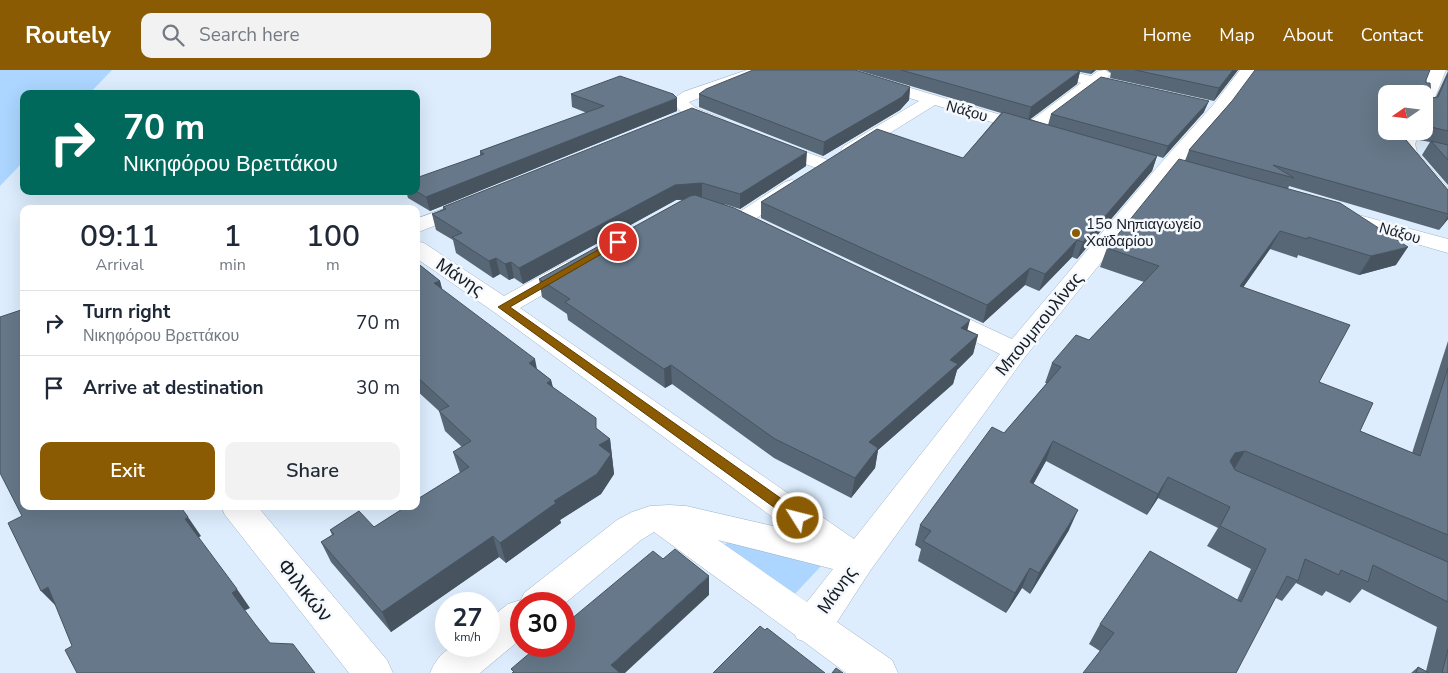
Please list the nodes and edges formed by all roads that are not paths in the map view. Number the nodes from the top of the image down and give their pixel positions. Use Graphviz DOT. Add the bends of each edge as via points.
graph roads {
  1 [pos="762,70"];
  2 [pos="834,70"];
  3 [pos="1044,70"];
  4 [pos="1108,70"];
  5 [pos="1248,70"];
  6 [pos="1438,70"];
  7 [pos="1094,82"];
  8 [pos="1440,89"];
  9 [pos="1142,92"];
  10 [pos="932,100"];
  11 [pos="1200,105"];
  12 [pos="686,107"];
  13 [pos="1219,110"];
  14 [pos="674,121"];
  15 [pos="1031,129"];
  16 [pos="736,131"];
  17 [pos="1049,134"];
  18 [pos="754,138"];
  19 [pos="1413,141"];
  20 [pos="824,166"];
  21 [pos="481,201"];
  22 [pos="1448,201"];
  23 [pos="1326,212"];
  24 [pos="420,225"];
  25 [pos="769,232"];
  26 [pos="1448,246"];
  27 [pos="420,251"];
  28 [pos="589,259"];
  29 [pos="918,304"];
  30 [pos="503,307"];
  31 [pos="1016,351"];
  32 [pos="240,510"];
  33 [pos="659,517"];
  34 [pos="858,561"];
  35 [pos="552,592"];
  36 [pos="510,625"];
  37 [pos="810,626"];
  38 [pos="500,633"];
  39 [pos="470,657"];
  40 [pos="373,673"];
  41 [pos="450,673"];
  42 [pos="878,673"];
  1 -- 12 [label="street" via="688,95"];
  2 -- 10 [label="street, Νάξου"];
  3 -- 7 [label="street"];
  4 -- 7 [label="street"];
  5 -- 13 [label="street, Μπουμπουλίνας"];
  6 -- 8 [label="street"];
  7 -- 9 [label="street"];
  7 -- 15 [label="street"];
  10 -- 15 [label="street, Νάξου"];
  10 -- 20 [label="street"];
  11 -- 13 [label="street"];
  12 -- 14 [label="street"];
  12 -- 16 [label="street"];
  13 -- 31 [label="street, Μπουμπουλίνας"];
  15 -- 17 [label="street, Νάξου"];
  18 -- 20 [label="street"];
  19 -- 22 [label="street" via="1408,152"];
  20 -- 25 [label="street" via="733,216"];
  21 -- 24 [label="street"];
  23 -- 26 [label="street, Νάξου"];
  27 -- 30 [label="street, Μάνης"];
  28 -- 30 [label="street"];
  29 -- 31 [label="street"];
  30 -- 34 [label="street, Μάνης"];
  31 -- 34 [label="street, Μπουμπουλίνας"];
  32 -- 40 [label="street, Φιλικών"];
  33 -- 34 [label="street" via="686,519"];
  33 -- 35 [label="street" via="645,520 629,530"];
  33 -- 37 [label="street"];
  34 -- 37 [label="street, Μάνης"];
  36 -- 38 [label="street"];
  37 -- 42 [label="street, Μάνης"];
  39 -- 41 [label="street"];
}
